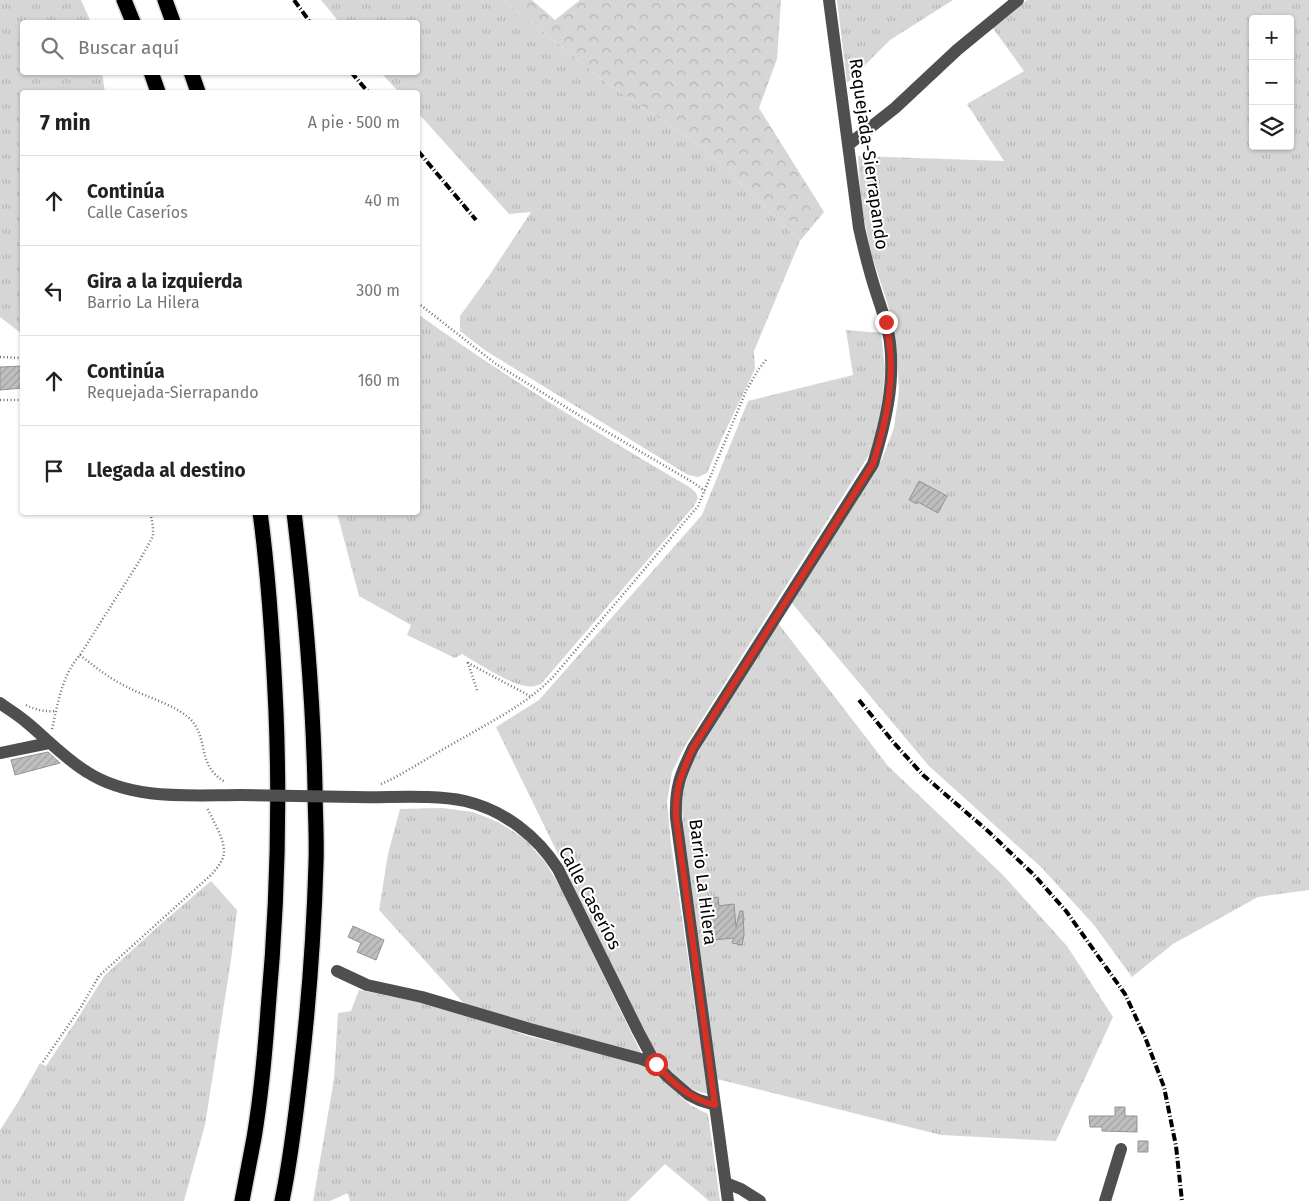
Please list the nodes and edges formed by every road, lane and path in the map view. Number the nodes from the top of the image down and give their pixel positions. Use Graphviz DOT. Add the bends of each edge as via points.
graph roads {
  1 [pos="124,0"];
  2 [pos="165,0"];
  3 [pos="830,0"];
  4 [pos="1018,0"];
  5 [pos="132,20"];
  6 [pos="172,20"];
  7 [pos="152,75"];
  8 [pos="192,75"];
  9 [pos="157,90"];
  10 [pos="197,90"];
  11 [pos="848,145"];
  12 [pos="420,305"];
  13 [pos="0,357"];
  14 [pos="20,358"];
  15 [pos="766,360"];
  16 [pos="0,400"];
  17 [pos="20,400"];
  18 [pos="705,491"];
  19 [pos="151,515"];
  20 [pos="260,515"];
  21 [pos="294,515"];
  22 [pos="795,586"];
  23 [pos="80,655"];
  24 [pos="477,690"];
  25 [pos="531,696"];
  26 [pos="0,703"];
  27 [pos="25,705"];
  28 [pos="56,711"];
  29 [pos="49,743"];
  30 [pos="0,753"];
  31 [pos="232,784"];
  32 [pos="380,784"];
  33 [pos="203,795"];
  34 [pos="337,971"];
  35 [pos="43,1062"];
  36 [pos="656,1064"];
  37 [pos="715,1105"];
  38 [pos="1122,1149"];
  39 [pos="726,1183"];
  40 [pos="242,1201"];
  41 [pos="282,1201"];
  42 [pos="728,1201"];
  43 [pos="760,1201"];
  44 [pos="1105,1201"];
  1 -- 5 [label="highway"];
  2 -- 6 [label="highway"];
  3 -- 11 [label="street, Requejada-Sierrapando"];
  4 -- 11 [label="street"];
  7 -- 9 [label="highway"];
  8 -- 10 [label="highway"];
  11 -- 22 [label="street, Requejada-Sierrapando" via="859,228 890,343 888,409 873,464"];
  12 -- 18 [label="path" via="496,364"];
  13 -- 14 [label="path"];
  15 -- 18 [label="path" via="746,391"];
  16 -- 17 [label="path"];
  18 -- 25 [label="path" via="698,506 597,625 548,682"];
  19 -- 23 [label="path" via="152,536 140,560"];
  20 -- 40 [label="highway" via="273,647 278,758 275,922 264,1058"];
  21 -- 41 [label="highway" via="310,680 316,861 306,1029"];
  22 -- 37 [label="street, Barrio La Hilera" via="693,748 677,792 676,818"];
  23 -- 28 [label="path" via="65,679"];
  23 -- 31 [label="path" via="127,687 190,719 213,772"];
  24 -- 25 [label="path" via="468,663"];
  25 -- 32 [label="path"];
  26 -- 29 [label="street"];
  27 -- 28 [label="path" via="48,712"];
  28 -- 29 [label="path"];
  29 -- 30 [label="street"];
  29 -- 33 [label="street" via="86,772 118,787 141,792"];
  33 -- 35 [label="path" via="223,844 222,860 214,872 99,976"];
  33 -- 36 [label="street, Calle Caseríos, bridge" via="436,798 466,802 507,818 534,839 558,869"];
  34 -- 36 [label="street, Calle Caseríos" via="368,985"];
  36 -- 37 [label="street, Calle Caseríos" via="689,1095"];
  37 -- 39 [label="street, Barrio La Hilera"];
  38 -- 44 [label="street"];
  39 -- 42 [label="street, Barrio La Hilera"];
  39 -- 43 [label="street" via="741,1188"];
}
